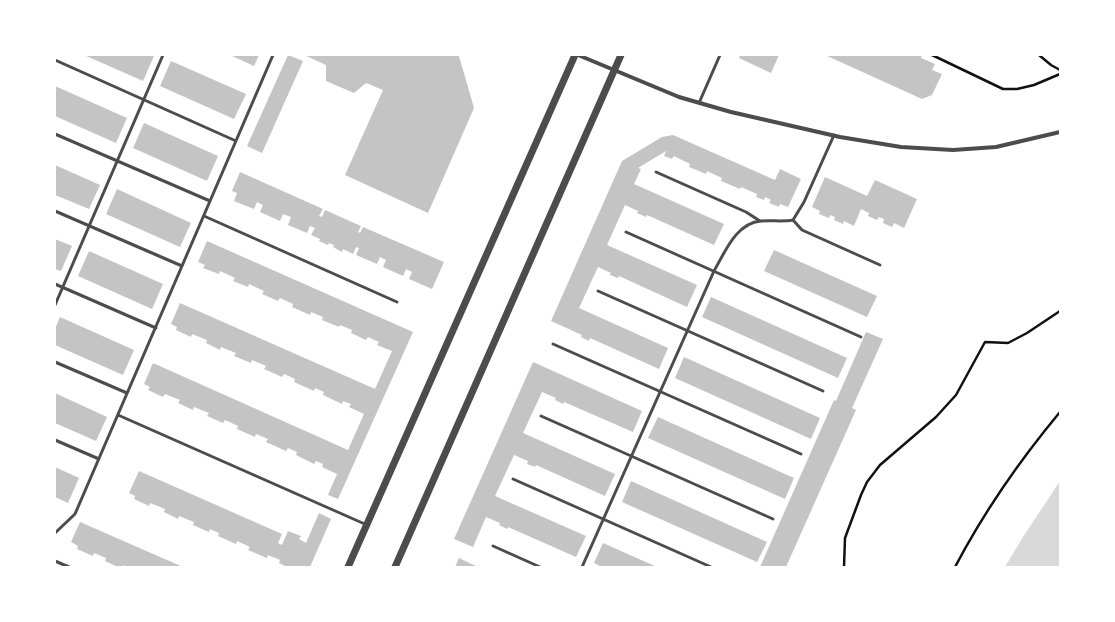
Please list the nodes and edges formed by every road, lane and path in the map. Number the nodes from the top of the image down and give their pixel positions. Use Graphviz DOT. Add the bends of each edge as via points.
graph roads {
  1 [pos="163,55"];
  2 [pos="273,55"];
  3 [pos="575,55"];
  4 [pos="578,55"];
  5 [pos="621,55"];
  6 [pos="720,55"];
  7 [pos="932,55"];
  8 [pos="1039,55"];
  9 [pos="55,60"];
  10 [pos="614,69"];
  11 [pos="1060,70"];
  12 [pos="1060,74"];
  13 [pos="144,99"];
  14 [pos="699,103"];
  15 [pos="1060,132"];
  16 [pos="55,134"];
  17 [pos="834,135"];
  18 [pos="236,141"];
  19 [pos="117,161"];
  20 [pos="656,172"];
  21 [pos="210,201"];
  22 [pos="55,211"];
  23 [pos="204,216"];
  24 [pos="793,220"];
  25 [pos="760,221"];
  26 [pos="89,226"];
  27 [pos="626,232"];
  28 [pos="880,265"];
  29 [pos="182,266"];
  30 [pos="714,271"];
  31 [pos="55,284"];
  32 [pos="62,287"];
  33 [pos="598,291"];
  34 [pos="397,302"];
  35 [pos="55,305"];
  36 [pos="1060,311"];
  37 [pos="156,328"];
  38 [pos="688,330"];
  39 [pos="860,336"];
  40 [pos="553,344"];
  41 [pos="55,362"];
  42 [pos="660,391"];
  43 [pos="823,391"];
  44 [pos="127,393"];
  45 [pos="1060,412"];
  46 [pos="118,415"];
  47 [pos="541,416"];
  48 [pos="55,440"];
  49 [pos="801,454"];
  50 [pos="631,456"];
  51 [pos="99,459"];
  52 [pos="513,479"];
  53 [pos="603,519"];
  54 [pos="773,520"];
  55 [pos="366,525"];
  56 [pos="55,533"];
  57 [pos="493,546"];
  58 [pos="55,561"];
  59 [pos="69,567"];
  60 [pos="348,567"];
  61 [pos="395,567"];
  62 [pos="540,567"];
  63 [pos="582,567"];
  64 [pos="711,567"];
  65 [pos="844,567"];
  66 [pos="955,567"];
  1 -- 13 [label="lane"];
  2 -- 18 [label="lane"];
  3 -- 55 [label="street"];
  4 -- 10 [label="street"];
  5 -- 10 [label="street"];
  6 -- 14 [label="lane"];
  7 -- 12 [label="path" via="1003,89 1034,85"];
  8 -- 11 [label="path"];
  9 -- 13 [label="lane"];
  10 -- 14 [label="street"];
  10 -- 61 [label="street"];
  13 -- 18 [label="lane"];
  13 -- 19 [label="lane"];
  14 -- 17 [label="street" via="795,128"];
  15 -- 17 [label="street" via="996,147 954,150 901,147"];
  16 -- 19 [label="lane"];
  17 -- 24 [label="lane" via="804,202"];
  18 -- 21 [label="lane"];
  19 -- 21 [label="lane"];
  19 -- 26 [label="lane"];
  20 -- 25 [label="lane" via="746,212"];
  21 -- 23 [label="lane"];
  22 -- 26 [label="lane"];
  23 -- 29 [label="lane"];
  23 -- 34 [label="lane"];
  24 -- 25 [label="lane"];
  24 -- 28 [label="lane" via="802,230"];
  25 -- 30 [label="lane" via="744,228 730,242"];
  26 -- 29 [label="lane"];
  26 -- 32 [label="lane"];
  27 -- 30 [label="lane"];
  29 -- 37 [label="lane"];
  30 -- 38 [label="lane"];
  30 -- 39 [label="lane"];
  31 -- 32 [label="lane"];
  32 -- 35 [label="lane"];
  32 -- 37 [label="lane"];
  33 -- 38 [label="lane"];
  36 -- 65 [label="path" via="1008,343 985,342 956,395 936,418 880,465 867,482 855,510 846,538"];
  37 -- 44 [label="lane"];
  38 -- 42 [label="lane"];
  38 -- 43 [label="lane"];
  40 -- 42 [label="lane"];
  41 -- 44 [label="lane"];
  42 -- 49 [label="lane"];
  42 -- 50 [label="lane"];
  44 -- 46 [label="lane"];
  45 -- 66 [label="path" via="992,504"];
  46 -- 51 [label="lane"];
  46 -- 55 [label="lane"];
  47 -- 50 [label="lane"];
  48 -- 51 [label="lane"];
  50 -- 53 [label="lane"];
  50 -- 54 [label="lane"];
  51 -- 56 [label="lane" via="75,514"];
  52 -- 53 [label="lane"];
  53 -- 63 [label="lane"];
  53 -- 64 [label="lane"];
  55 -- 60 [label="street"];
  57 -- 62 [label="lane"];
  58 -- 59 [label="lane"];
}
